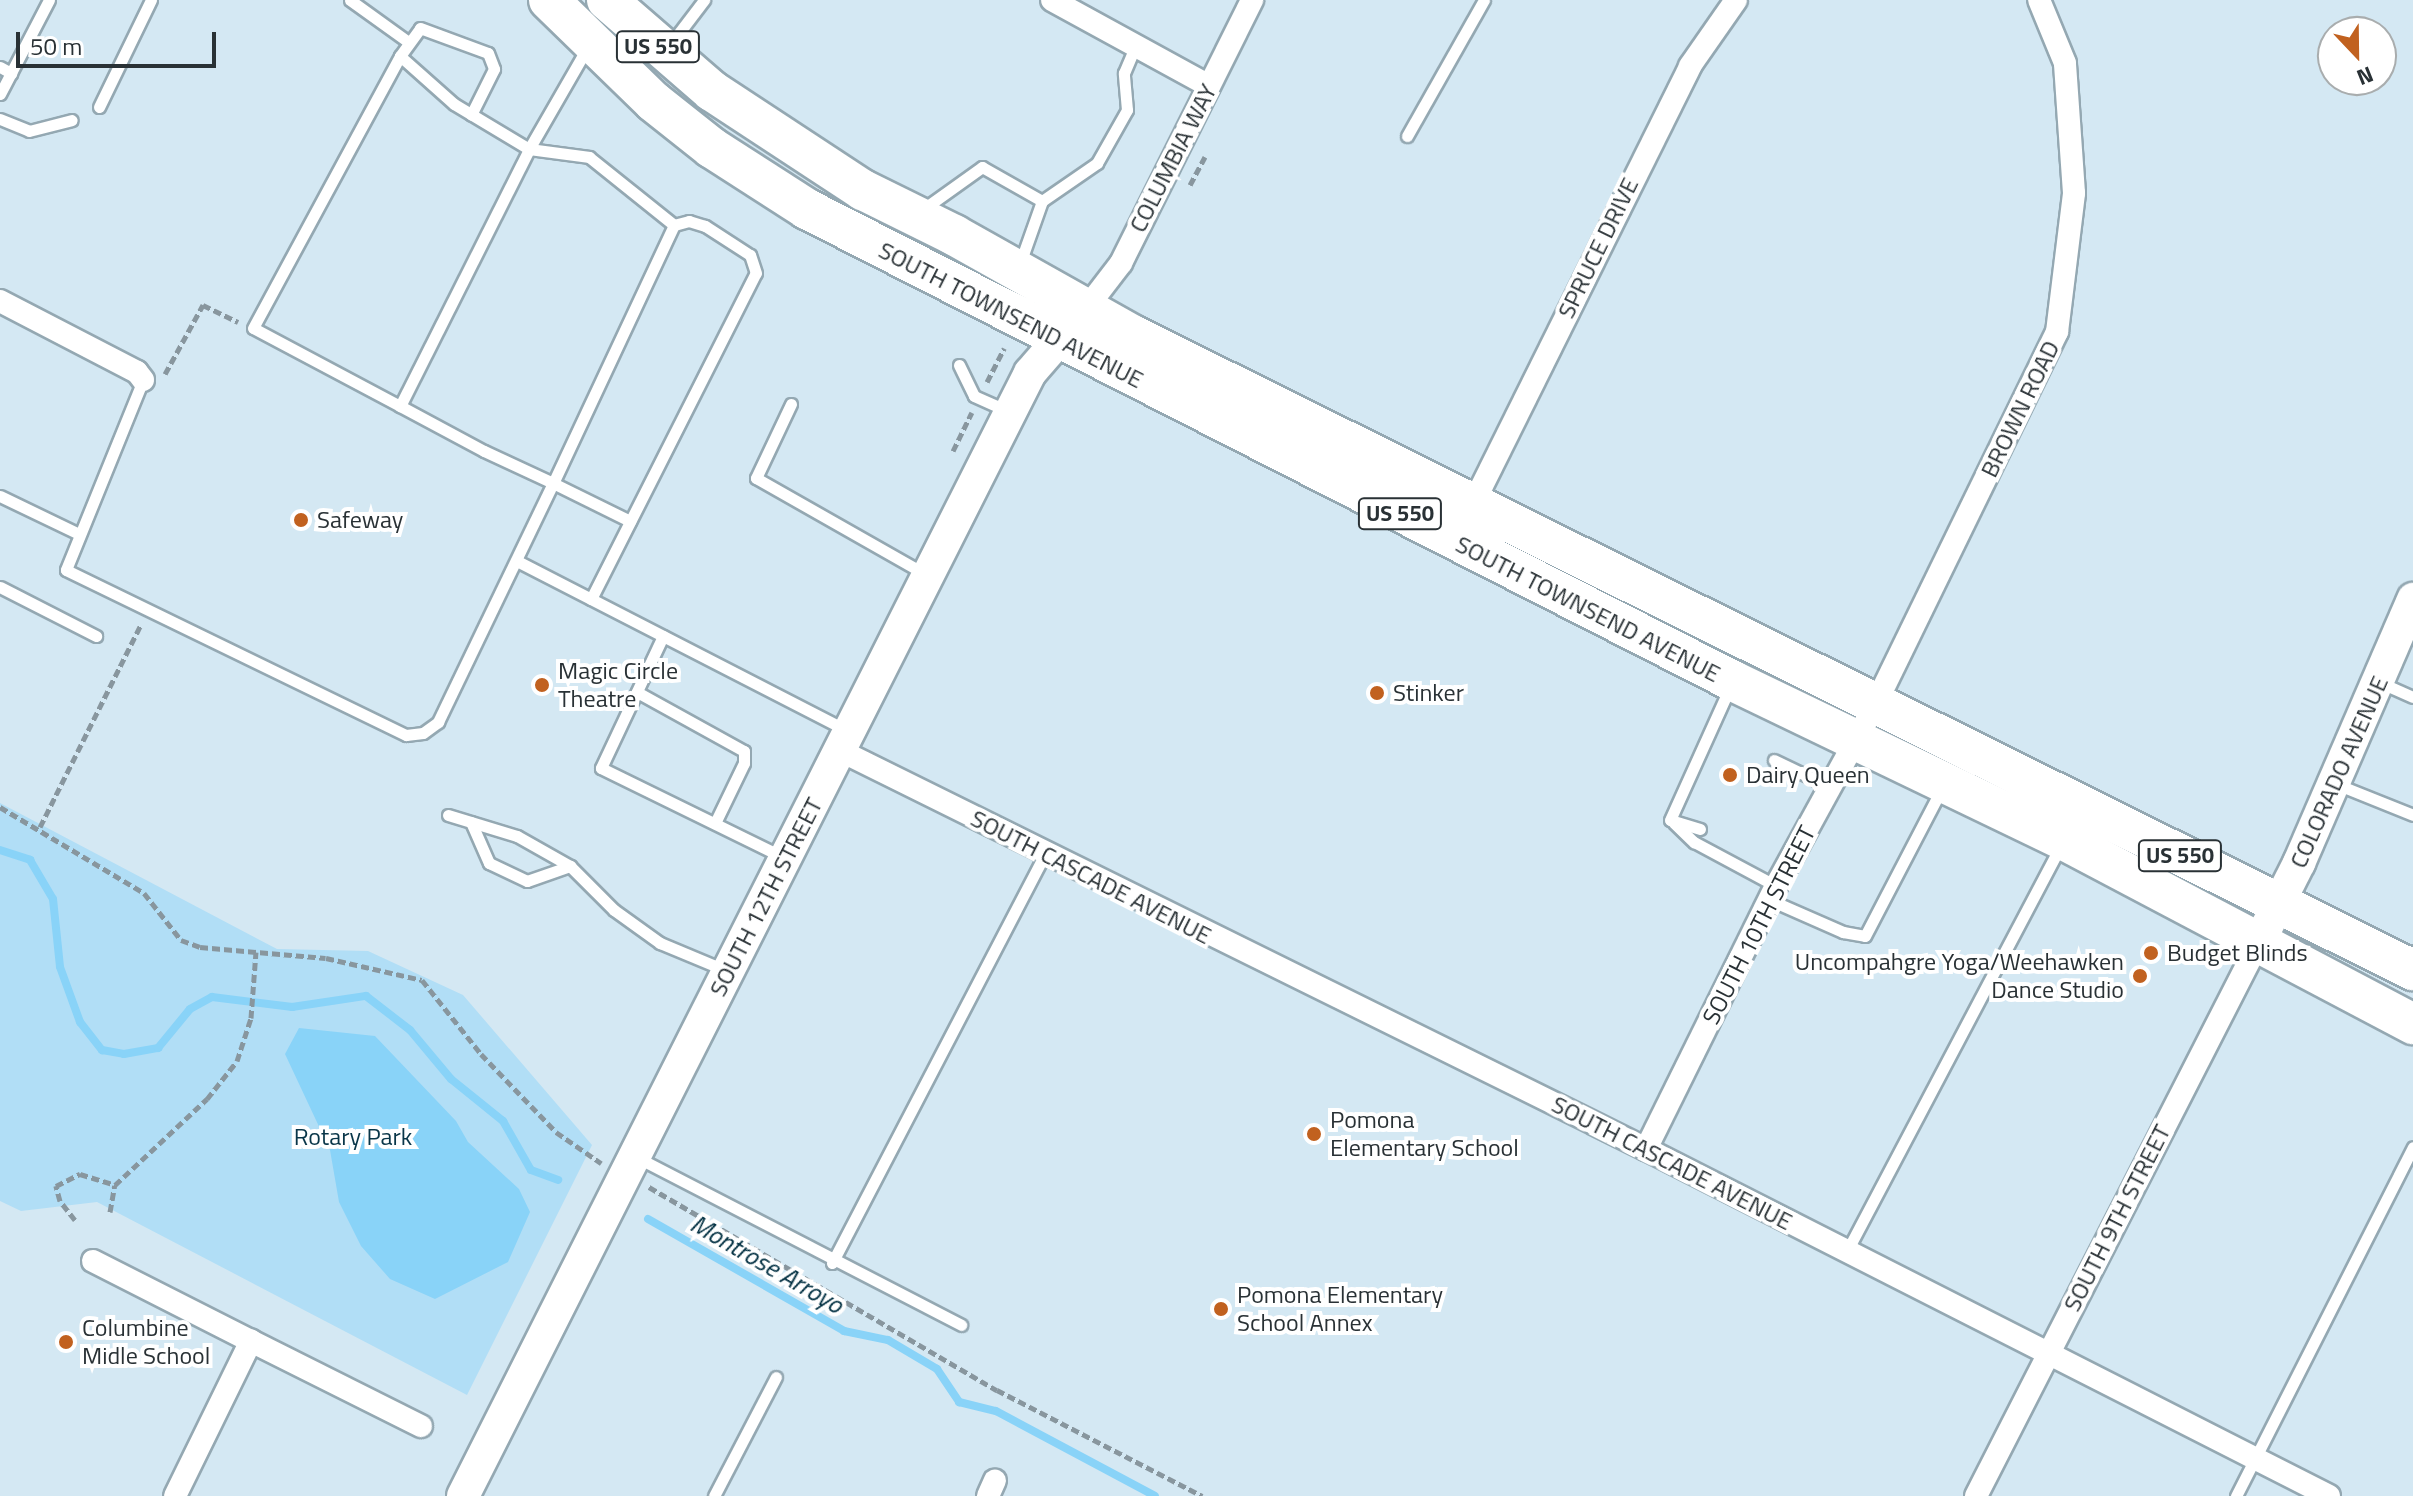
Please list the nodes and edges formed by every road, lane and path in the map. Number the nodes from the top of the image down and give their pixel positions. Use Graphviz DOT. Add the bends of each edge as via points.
graph roads {
  1 [pos="49,0"];
  2 [pos="151,0"];
  3 [pos="350,0"];
  4 [pos="549,0"];
  5 [pos="607,0"];
  6 [pos="704,0"];
  7 [pos="1052,0"];
  8 [pos="1252,0"];
  9 [pos="1484,0"];
  10 [pos="1736,0"];
  11 [pos="2039,0"];
  12 [pos="407,41"];
  13 [pos="590,44"];
  14 [pos="1137,44"];
  15 [pos="664,53"];
  16 [pos="400,56"];
  17 [pos="6,70"];
  18 [pos="1209,86"];
  19 [pos="0,94"];
  20 [pos="99,107"];
  21 [pos="471,115"];
  22 [pos="0,119"];
  23 [pos="72,120"];
  24 [pos="1407,136"];
  25 [pos="529,149"];
  26 [pos="1042,201"];
  27 [pos="915,215"];
  28 [pos="674,225"];
  29 [pos="1018,270"];
  30 [pos="0,301"];
  31 [pos="1085,310"];
  32 [pos="271,338"];
  33 [pos="1058,341"];
  34 [pos="959,365"];
  35 [pos="150,385"];
  36 [pos="791,404"];
  37 [pos="400,406"];
  38 [pos="1011,413"];
  39 [pos="553,483"];
  40 [pos="0,496"];
  41 [pos="1473,504"];
  42 [pos="630,521"];
  43 [pos="79,534"];
  44 [pos="519,562"];
  45 [pos="929,577"];
  46 [pos="0,587"];
  47 [pos="591,599"];
  48 [pos="2413,599"];
  49 [pos="131,613"];
  50 [pos="96,636"];
  51 [pos="663,636"];
  52 [pos="1733,681"];
  53 [pos="2378,682"];
  54 [pos="637,692"];
  55 [pos="2413,697"];
  56 [pos="1876,703"];
  57 [pos="845,742"];
  58 [pos="1855,742"];
  59 [pos="1774,760"];
  60 [pos="2333,783"];
  61 [pos="1944,784"];
  62 [pos="1830,787"];
  63 [pos="0,807"];
  64 [pos="448,815"];
  65 [pos="2413,815"];
  66 [pos="1670,820"];
  67 [pos="471,822"];
  68 [pos="715,823"];
  69 [pos="2072,823"];
  70 [pos="40,827"];
  71 [pos="1700,829"];
  72 [pos="1044,855"];
  73 [pos="787,859"];
  74 [pos="570,866"];
  75 [pos="1773,893"];
  76 [pos="2279,905"];
  77 [pos="2259,942"];
  78 [pos="256,952"];
  79 [pos="2413,970"];
  80 [pos="729,972"];
  81 [pos="2413,1024"];
  82 [pos="2413,1147"];
  83 [pos="1646,1149"];
  84 [pos="629,1169"];
  85 [pos="115,1185"];
  86 [pos="110,1212"];
  87 [pos="75,1220"];
  88 [pos="1847,1251"];
  89 [pos="93,1261"];
  90 [pos="832,1263"];
  91 [pos="961,1325"];
  92 [pos="251,1341"];
  93 [pos="2048,1353"];
  94 [pos="776,1377"];
  95 [pos="421,1426"];
  96 [pos="2255,1459"];
  97 [pos="175,1496"];
  98 [pos="463,1496"];
  99 [pos="714,1496"];
  100 [pos="1202,1496"];
  101 [pos="1976,1496"];
  102 [pos="2236,1496"];
  103 [pos="2329,1496"];
  1 -- 17 [label="lane"];
  2 -- 20 [label="lane"];
  3 -- 12 [label="lane"];
  4 -- 13 [label="highway, SOUTH TOWNSEND AVENUE / US 550"];
  5 -- 15 [label="highway, SOUTH TOWNSEND AVENUE / US 550"];
  6 -- 15 [label="lane"];
  7 -- 14 [label="street"];
  8 -- 18 [label="street, COLUMBIA WAY"];
  9 -- 24 [label="lane"];
  10 -- 41 [label="street, SPRUCE DRIVE" via="1690,66"];
  11 -- 56 [label="street, BROWN ROAD" via="2065,63 2074,193 2057,332"];
  12 -- 16 [label="lane"];
  12 -- 21 [label="lane" via="420,28 430,28 494,58"];
  13 -- 25 [label="lane"];
  13 -- 33 [label="highway, SOUTH TOWNSEND AVENUE / US 550" via="712,148 795,201"];
  14 -- 18 [label="street"];
  14 -- 26 [label="lane" via="1124,73 1127,110 1097,163"];
  15 -- 27 [label="highway, SOUTH TOWNSEND AVENUE / US 550" via="762,126 863,190"];
  16 -- 21 [label="lane"];
  16 -- 32 [label="lane" via="253,328"];
  17 -- 19 [label="lane"];
  18 -- 31 [label="street, COLUMBIA WAY" via="1121,263"];
  21 -- 25 [label="lane"];
  22 -- 23 [label="lane" via="29,131"];
  25 -- 28 [label="lane" via="589,157"];
  25 -- 37 [label="lane"];
  26 -- 27 [label="lane" via="982,167"];
  26 -- 29 [label="lane"];
  27 -- 29 [label="highway, SOUTH TOWNSEND AVENUE / US 550"];
  28 -- 39 [label="lane"];
  28 -- 42 [label="lane" via="689,221 705,226 750,255 756,273"];
  29 -- 31 [label="highway, SOUTH TOWNSEND AVENUE / US 550"];
  30 -- 35 [label="street" via="137,372"];
  31 -- 33 [label="street, SOUTH 12TH STREET"];
  31 -- 41 [label="highway, SOUTH TOWNSEND AVENUE / US 550"];
  32 -- 35 [label="path" via="203,305"];
  32 -- 37 [label="lane"];
  33 -- 38 [label="street, SOUTH 12TH STREET" via="1037,363"];
  33 -- 52 [label="highway, SOUTH TOWNSEND AVENUE / US 550"];
  34 -- 38 [label="lane" via="974,396"];
  35 -- 43 [label="lane"];
  36 -- 45 [label="lane" via="756,478"];
  37 -- 39 [label="lane"];
  38 -- 45 [label="street, SOUTH 12TH STREET"];
  39 -- 42 [label="lane"];
  39 -- 44 [label="lane"];
  40 -- 43 [label="lane"];
  41 -- 56 [label="highway, SOUTH TOWNSEND AVENUE / US 550"];
  42 -- 47 [label="lane"];
  43 -- 44 [label="lane" via="66,563 72,574 406,735 423,733 438,722"];
  44 -- 47 [label="lane"];
  45 -- 57 [label="street, SOUTH 12TH STREET"];
  46 -- 50 [label="lane"];
  47 -- 51 [label="lane"];
  48 -- 53 [label="street, COLORADO AVENUE"];
  49 -- 70 [label="path" via="144,618"];
  51 -- 54 [label="lane"];
  51 -- 57 [label="lane"];
  52 -- 58 [label="highway, SOUTH TOWNSEND AVENUE / US 550"];
  52 -- 66 [label="lane"];
  53 -- 55 [label="lane"];
  53 -- 60 [label="street, COLORADO AVENUE"];
  54 -- 68 [label="lane" via="744,751 744,763"];
  54 -- 68 [label="lane" via="601,768"];
  56 -- 58 [label="street, SOUTH 10TH STREET"];
  56 -- 69 [label="highway, SOUTH TOWNSEND AVENUE / US 550"];
  57 -- 72 [label="street, SOUTH CASCADE AVENUE"];
  57 -- 73 [label="street, SOUTH 12TH STREET"];
  58 -- 61 [label="highway, SOUTH TOWNSEND AVENUE / US 550"];
  58 -- 62 [label="street, SOUTH 10TH STREET"];
  59 -- 62 [label="lane"];
  60 -- 65 [label="lane"];
  60 -- 76 [label="street, COLORADO AVENUE"];
  61 -- 69 [label="highway, SOUTH TOWNSEND AVENUE / US 550"];
  61 -- 75 [label="lane" via="1865,936 1843,932"];
  62 -- 75 [label="street, SOUTH 10TH STREET"];
  63 -- 70 [label="path"];
  64 -- 67 [label="lane"];
  66 -- 71 [label="lane"];
  66 -- 75 [label="lane" via="1694,842"];
  67 -- 74 [label="lane" via="517,836"];
  67 -- 74 [label="lane" via="489,863 527,881"];
  68 -- 73 [label="lane"];
  69 -- 76 [label="highway, SOUTH TOWNSEND AVENUE / US 550"];
  69 -- 77 [label="highway, SOUTH TOWNSEND AVENUE / US 550"];
  69 -- 88 [label="lane"];
  70 -- 78 [label="path" via="144,893 181,940"];
  72 -- 83 [label="street, SOUTH CASCADE AVENUE"];
  72 -- 90 [label="lane"];
  73 -- 80 [label="street, SOUTH 12TH STREET"];
  74 -- 80 [label="lane" via="614,910 660,943"];
  75 -- 83 [label="street, SOUTH 10TH STREET"];
  76 -- 77 [label="street, COLORADO AVENUE"];
  76 -- 79 [label="highway, SOUTH TOWNSEND AVENUE / US 550"];
  77 -- 81 [label="highway, SOUTH TOWNSEND AVENUE / US 550"];
  77 -- 93 [label="street, SOUTH 9TH STREET"];
  78 -- 84 [label="path" via="370,965 422,980 481,1054 556,1132"];
  78 -- 85 [label="path" via="251,1018 237,1061"];
  80 -- 84 [label="street, SOUTH 12TH STREET"];
  82 -- 96 [label="lane"];
  83 -- 88 [label="street, SOUTH CASCADE AVENUE"];
  84 -- 90 [label="lane"];
  84 -- 98 [label="street, SOUTH 12TH STREET"];
  84 -- 100 [label="path" via="997,1390"];
  85 -- 86 [label="path"];
  85 -- 87 [label="path" via="80,1174 56,1186"];
  88 -- 93 [label="street, SOUTH CASCADE AVENUE"];
  89 -- 92 [label="street"];
  90 -- 91 [label="lane"];
  92 -- 95 [label="street"];
  92 -- 97 [label="street"];
  93 -- 96 [label="street, SOUTH CASCADE AVENUE"];
  93 -- 101 [label="street, SOUTH 9TH STREET"];
  94 -- 99 [label="lane"];
  96 -- 102 [label="lane"];
  96 -- 103 [label="street, SOUTH CASCADE AVENUE"];
}
